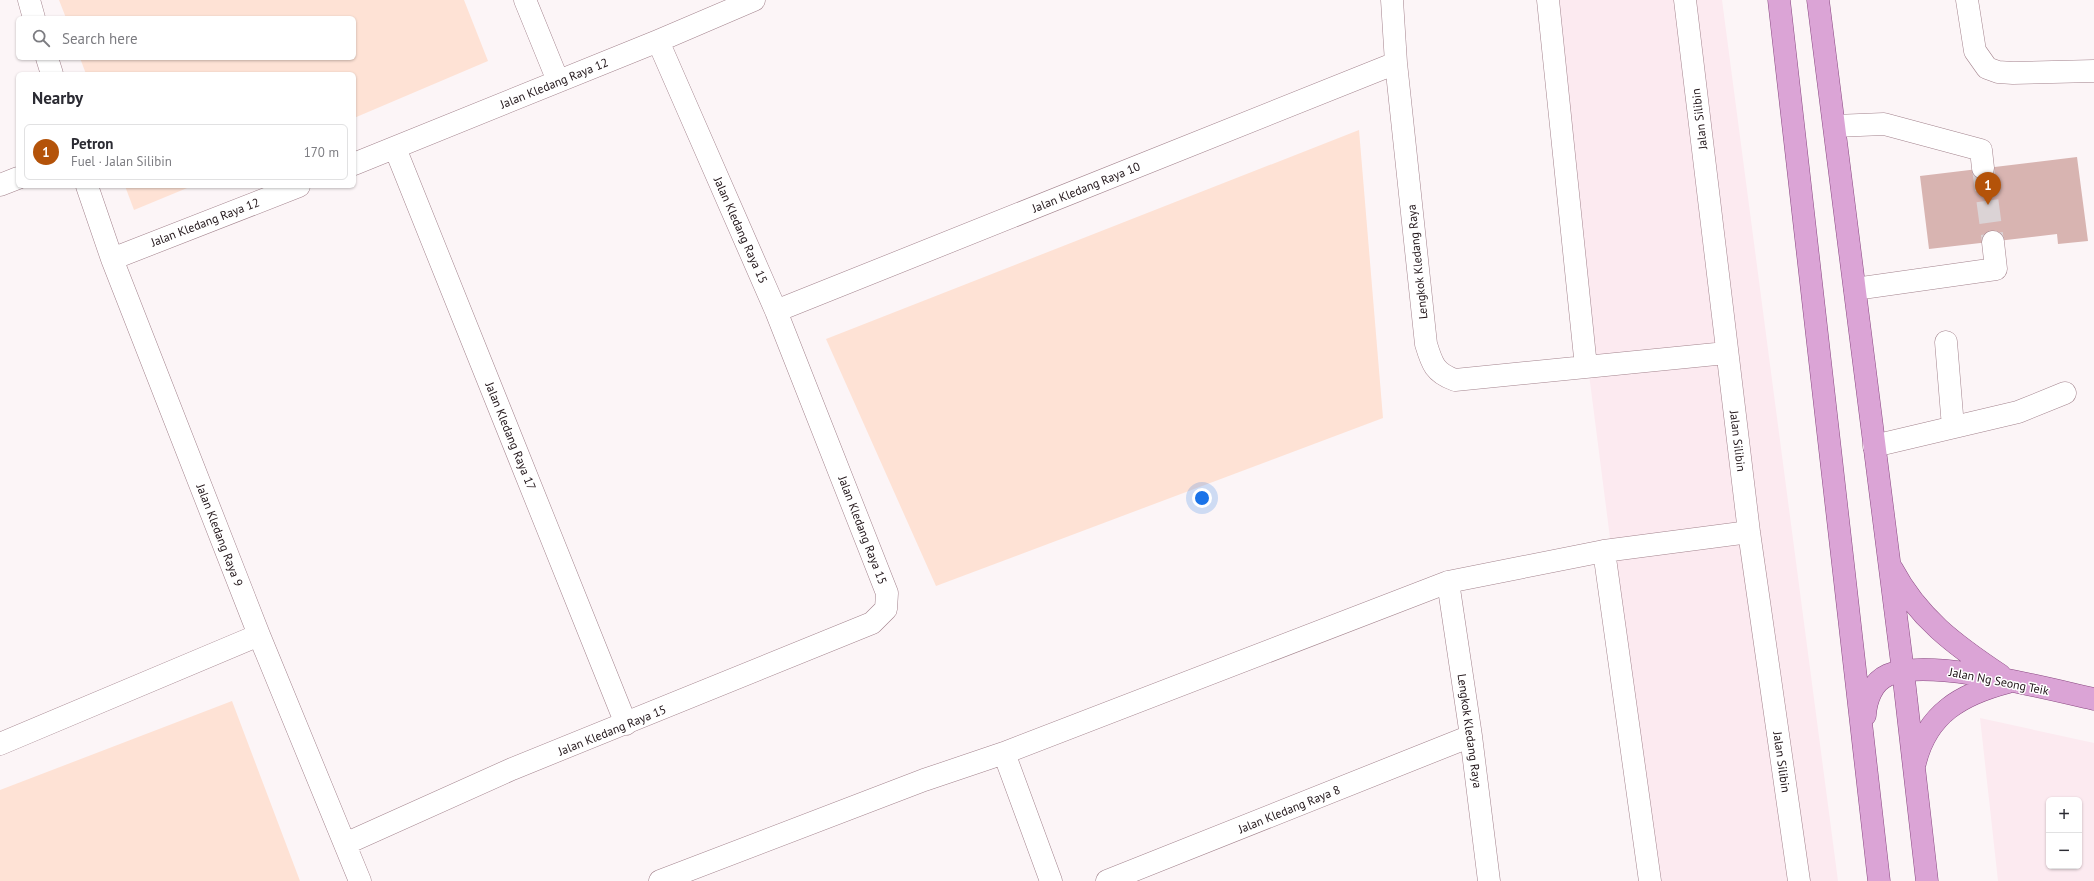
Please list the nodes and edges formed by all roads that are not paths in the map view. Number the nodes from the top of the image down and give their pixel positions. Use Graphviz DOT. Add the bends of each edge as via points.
graph roads {
  1 [pos="29,0"];
  2 [pos="525,0"];
  3 [pos="754,0"];
  4 [pos="1392,0"];
  5 [pos="1548,0"];
  6 [pos="1685,0"];
  7 [pos="1780,0"];
  8 [pos="1818,0"];
  9 [pos="1967,0"];
  10 [pos="33,16"];
  11 [pos="658,41"];
  12 [pos="48,60"];
  13 [pos="1396,63"];
  14 [pos="2094,71"];
  15 [pos="51,72"];
  16 [pos="558,81"];
  17 [pos="1835,126"];
  18 [pos="395,148"];
  19 [pos="356,163"];
  20 [pos="1983,168"];
  21 [pos="16,179"];
  22 [pos="0,184"];
  23 [pos="89,188"];
  24 [pos="293,188"];
  25 [pos="1993,242"];
  26 [pos="112,259"];
  27 [pos="1855,289"];
  28 [pos="776,311"];
  29 [pos="1946,342"];
  30 [pos="1726,353"];
  31 [pos="1586,367"];
  32 [pos="2065,393"];
  33 [pos="1953,427"];
  34 [pos="1874,446"];
  35 [pos="1749,532"];
  36 [pos="1604,551"];
  37 [pos="1888,558"];
  38 [pos="1448,582"];
  39 [pos="259,636"];
  40 [pos="1903,671"];
  41 [pos="2009,682"];
  42 [pos="2094,700"];
  43 [pos="626,724"];
  44 [pos="1471,736"];
  45 [pos="1864,739"];
  46 [pos="0,744"];
  47 [pos="1004,753"];
  48 [pos="1913,770"];
  49 [pos="345,844"];
  50 [pos="360,881"];
  51 [pos="660,881"];
  52 [pos="1051,881"];
  53 [pos="1107,881"];
  54 [pos="1489,881"];
  55 [pos="1650,881"];
  56 [pos="1799,881"];
  57 [pos="1879,881"];
  58 [pos="1927,881"];
  1 -- 10 [label="street"];
  2 -- 16 [label="street"];
  3 -- 11 [label="street, Jalan Kledang Raya 12"];
  4 -- 13 [label="street, Lengkok Kledang Raya"];
  5 -- 31 [label="street"];
  6 -- 30 [label="street, Jalan Silibin"];
  7 -- 45 [label="main road"];
  8 -- 17 [label="main road"];
  9 -- 14 [label="street" via="1975,51 1987,68 2013,73"];
  11 -- 16 [label="street, Jalan Kledang Raya 12"];
  11 -- 28 [label="street, Jalan Kledang Raya 15"];
  12 -- 15 [label="street"];
  13 -- 28 [label="street, Jalan Kledang Raya 10"];
  13 -- 31 [label="street, Lengkok Kledang Raya" via="1426,344 1432,363 1442,376 1455,380"];
  16 -- 18 [label="street, Jalan Kledang Raya 12"];
  17 -- 20 [label="street" via="1884,124 1981,150"];
  17 -- 27 [label="main road"];
  18 -- 19 [label="street, Jalan Kledang Raya 12"];
  18 -- 43 [label="street, Jalan Kledang Raya 17"];
  21 -- 22 [label="street"];
  23 -- 26 [label="street, Jalan Kledang Raya 9"];
  24 -- 26 [label="street, Jalan Kledang Raya 12"];
  25 -- 27 [label="street" via="1996,269"];
  26 -- 39 [label="street, Jalan Kledang Raya 9"];
  27 -- 34 [label="main road"];
  28 -- 43 [label="street, Jalan Kledang Raya 15" via="887,593 886,609 872,623"];
  29 -- 33 [label="street"];
  30 -- 31 [label="street, Lengkok Kledang Raya"];
  30 -- 35 [label="street, Jalan Silibin"];
  32 -- 33 [label="street" via="2018,412"];
  33 -- 34 [label="street"];
  34 -- 37 [label="main road"];
  35 -- 36 [label="street"];
  35 -- 56 [label="street, Jalan Silibin"];
  36 -- 38 [label="street"];
  36 -- 55 [label="street"];
  37 -- 40 [label="main road"];
  37 -- 41 [label="main road" via="1904,589 1936,628"];
  38 -- 44 [label="street, Lengkok Kledang Raya"];
  38 -- 47 [label="street"];
  39 -- 46 [label="street"];
  39 -- 49 [label="street, Jalan Kledang Raya 9"];
  40 -- 41 [label="main road, Jalan Ng Seong Teik" via="1946,670"];
  40 -- 45 [label="main road, Jalan Ng Seong Teik" via="1884,677 1871,692 1865,711"];
  40 -- 48 [label="main road"];
  41 -- 42 [label="main road, Jalan Ng Seong Teik"];
  41 -- 48 [label="main road" via="1965,697 1939,716 1924,737"];
  43 -- 49 [label="street, Jalan Kledang Raya 15" via="512,769"];
  44 -- 53 [label="street, Jalan Kledang Raya 8"];
  44 -- 54 [label="street, Lengkok Kledang Raya"];
  45 -- 57 [label="main road"];
  47 -- 51 [label="street" via="924,780"];
  47 -- 52 [label="street"];
  48 -- 58 [label="main road"];
  49 -- 50 [label="street, Jalan Kledang Raya 9"];
}
